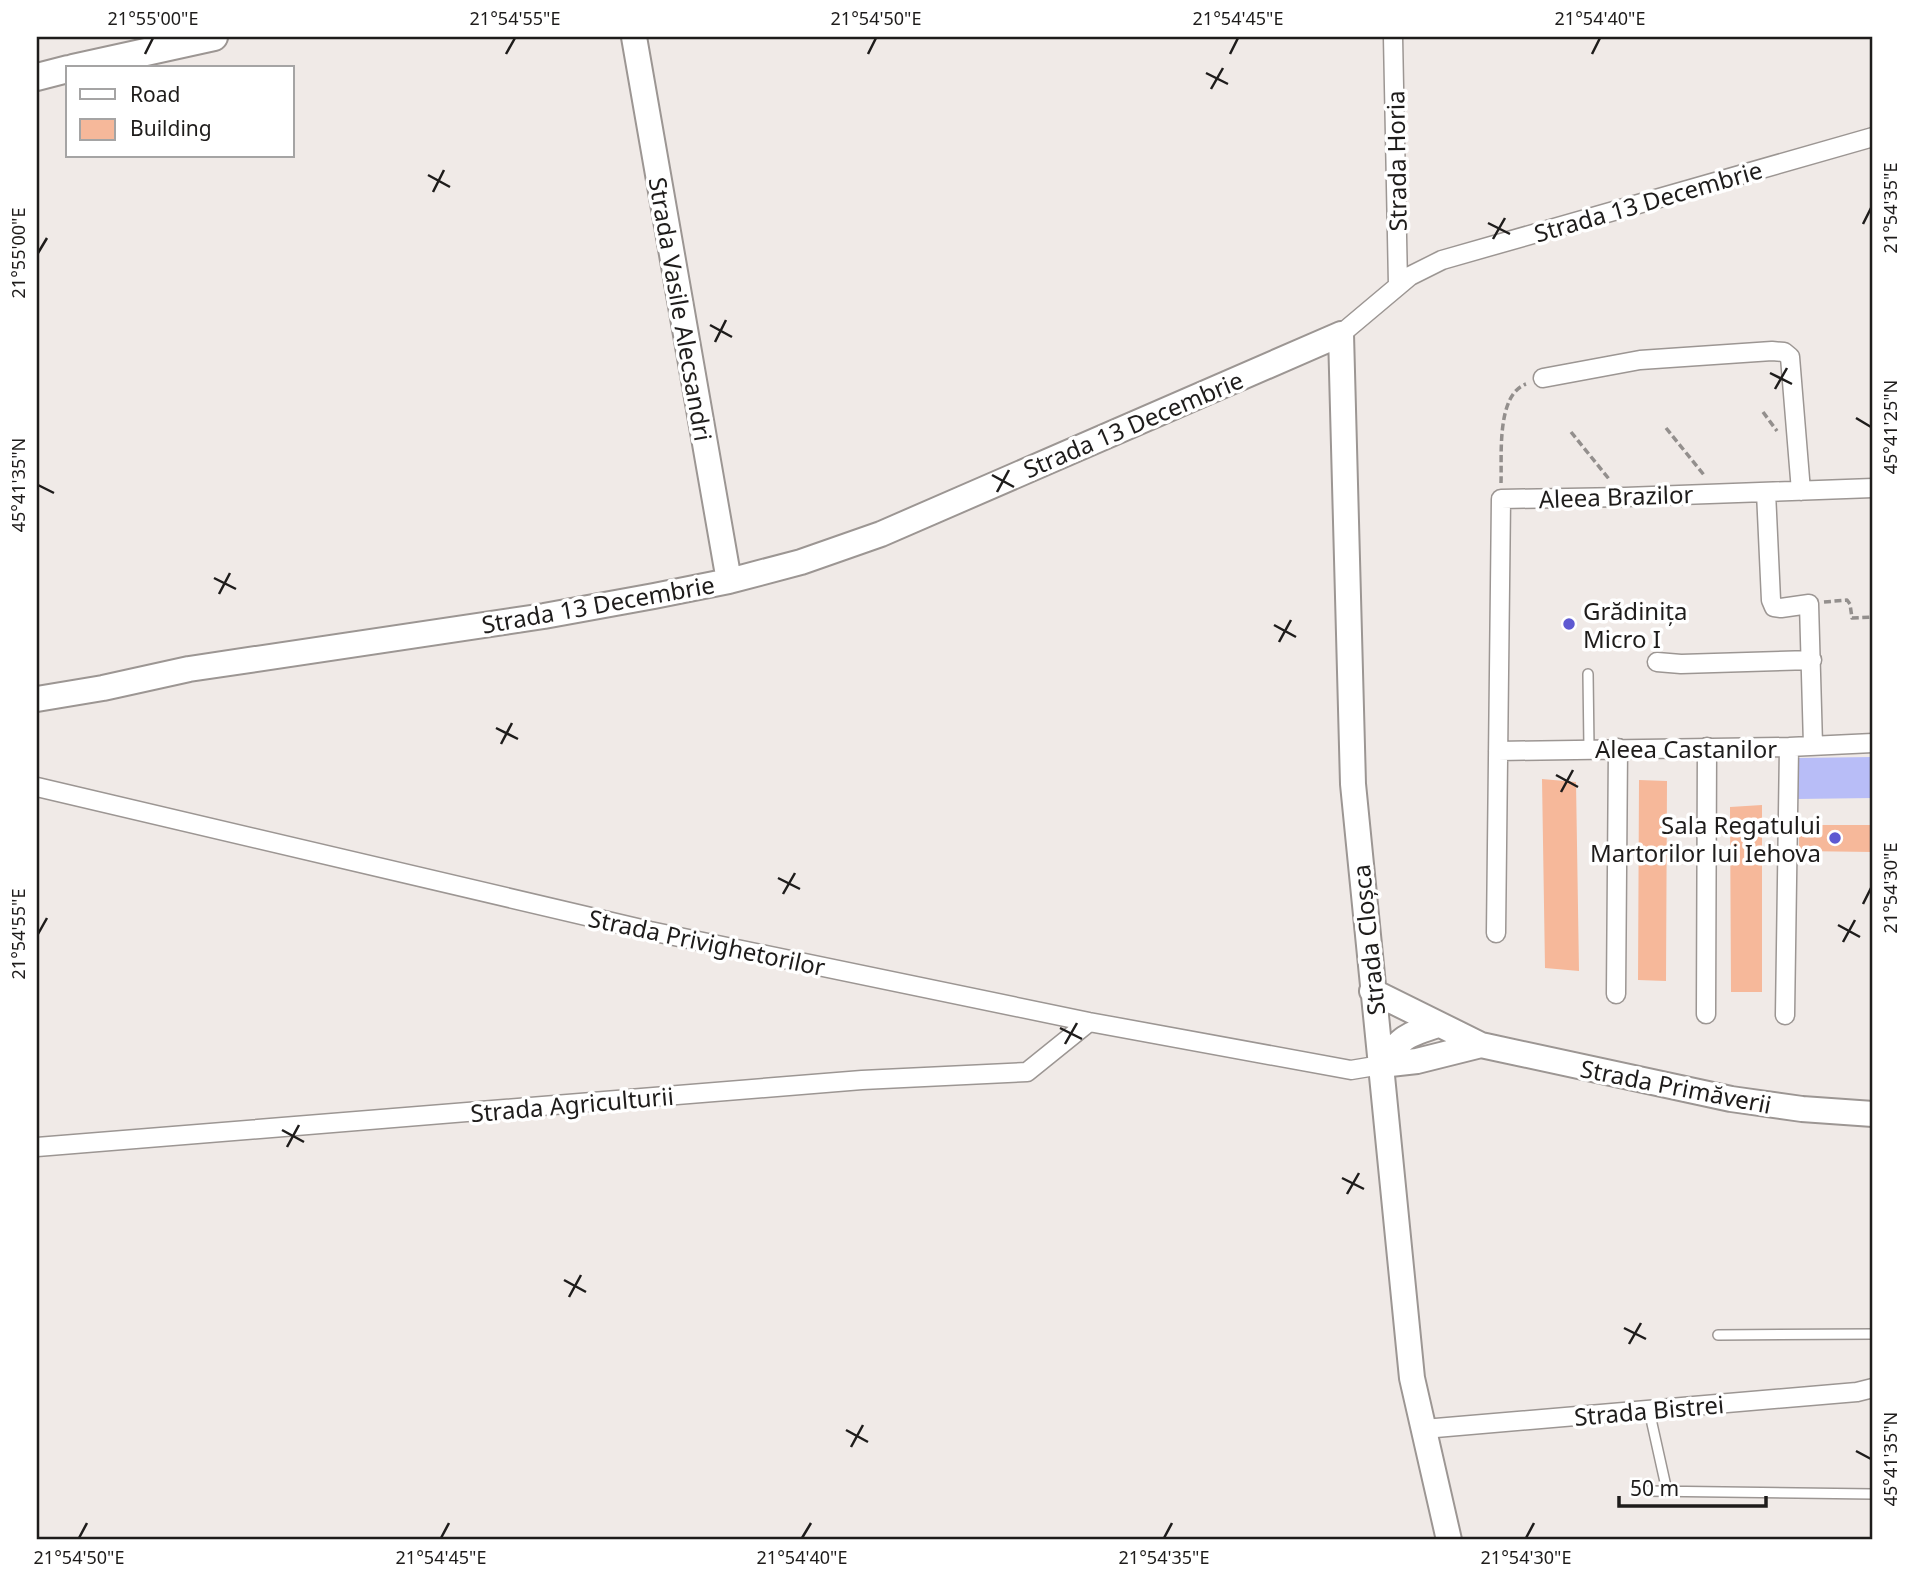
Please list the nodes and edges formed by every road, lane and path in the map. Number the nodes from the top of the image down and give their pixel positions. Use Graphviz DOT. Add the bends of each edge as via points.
graph roads {
  1 [pos="214,37"];
  2 [pos="634,37"];
  3 [pos="1393,37"];
  4 [pos="84,66"];
  5 [pos="66,70"];
  6 [pos="37,77"];
  7 [pos="1873,137"];
  8 [pos="1398,285"];
  9 [pos="1341,334"];
  10 [pos="1543,378"];
  11 [pos="1666,428"];
  12 [pos="1570,432"];
  13 [pos="1873,488"];
  14 [pos="1801,491"];
  15 [pos="1766,492"];
  16 [pos="1718,493"];
  17 [pos="1625,497"];
  18 [pos="1501,499"];
  19 [pos="729,581"];
  20 [pos="1809,604"];
  21 [pos="1873,617"];
  22 [pos="1812,660"];
  23 [pos="1657,662"];
  24 [pos="1588,674"];
  25 [pos="37,699"];
  26 [pos="1873,743"];
  27 [pos="1813,745"];
  28 [pos="1707,747"];
  29 [pos="1788,747"];
  30 [pos="1589,748"];
  31 [pos="1618,748"];
  32 [pos="1498,751"];
  33 [pos="37,787"];
  34 [pos="1496,933"];
  35 [pos="1372,991"];
  36 [pos="1616,994"];
  37 [pos="1706,1014"];
  38 [pos="1785,1014"];
  39 [pos="1089,1022"];
  40 [pos="1438,1025"];
  41 [pos="1481,1045"];
  42 [pos="1381,1065"];
  43 [pos="1873,1114"];
  44 [pos="37,1147"];
  45 [pos="1873,1334"];
  46 [pos="1718,1335"];
  47 [pos="1873,1388"];
  48 [pos="1650,1410"];
  49 [pos="1424,1429"];
  50 [pos="1648,1491"];
  51 [pos="1667,1491"];
  52 [pos="1873,1494"];
  53 [pos="1449,1540"];
  1 -- 4 [label="main road"];
  2 -- 19 [label="street, Strada Vasile Alecsandri"];
  3 -- 8 [label="street, Strada Horia"];
  5 -- 6 [label="main road"];
  7 -- 8 [label="street, Strada 13 Decembrie" via="1442,260"];
  8 -- 9 [label="street, Strada 13 Decembrie"];
  9 -- 19 [label="street, Strada 13 Decembrie" via="881,534"];
  9 -- 35 [label="street, Strada Cloșca" via="1353,784"];
  10 -- 14 [label="street" via="1640,360 1784,352 1790,357"];
  10 -- 18 [label="path, Aleea Brazilor" via="1521,386 1508,400"];
  11 -- 16 [label="path"];
  12 -- 17 [label="path"];
  13 -- 14 [label="street, Aleea Brazilor"];
  14 -- 15 [label="street, Aleea Brazilor"];
  15 -- 16 [label="street, Aleea Brazilor"];
  15 -- 20 [label="street" via="1771,600 1774,607 1781,608"];
  16 -- 17 [label="street, Aleea Brazilor"];
  17 -- 18 [label="street, Aleea Brazilor"];
  18 -- 32 [label="street"];
  19 -- 25 [label="street, Strada 13 Decembrie" via="544,616 189,669"];
  20 -- 21 [label="path" via="1847,600 1852,618"];
  20 -- 22 [label="street"];
  22 -- 23 [label="street"];
  22 -- 27 [label="street"];
  24 -- 30 [label="lane"];
  26 -- 27 [label="street, Aleea Castanilor"];
  27 -- 29 [label="street, Aleea Castanilor"];
  28 -- 29 [label="street, Aleea Castanilor"];
  28 -- 31 [label="street, Aleea Castanilor"];
  28 -- 37 [label="street"];
  29 -- 38 [label="street"];
  30 -- 31 [label="street, Aleea Castanilor"];
  30 -- 32 [label="street, Aleea Castanilor"];
  31 -- 36 [label="street"];
  32 -- 34 [label="street"];
  33 -- 39 [label="street, Strada Privighetorilor" via="650,930"];
  35 -- 40 [label="street, Strada Primăverii"];
  35 -- 42 [label="street, Strada Cloșca"];
  39 -- 42 [label="street, Strada Privighetorilor" via="1351,1070"];
  39 -- 44 [label="street, Strada Agriculturii" via="1027,1072 862,1080"];
  40 -- 41 [label="street, Strada Primăverii"];
  40 -- 42 [label="street" via="1396,1043"];
  41 -- 42 [label="street, Strada Primăverii"];
  41 -- 43 [label="street, Strada Primăverii" via="1731,1099"];
  42 -- 49 [label="street, Strada Cloșca" via="1412,1378"];
  45 -- 46 [label="lane"];
  47 -- 48 [label="street, Strada Bistrei"];
  48 -- 49 [label="street, Strada Bistrei"];
  48 -- 51 [label="lane"];
  49 -- 53 [label="street, Strada Cloșca"];
  50 -- 51 [label="lane"];
  51 -- 52 [label="lane"];
}
